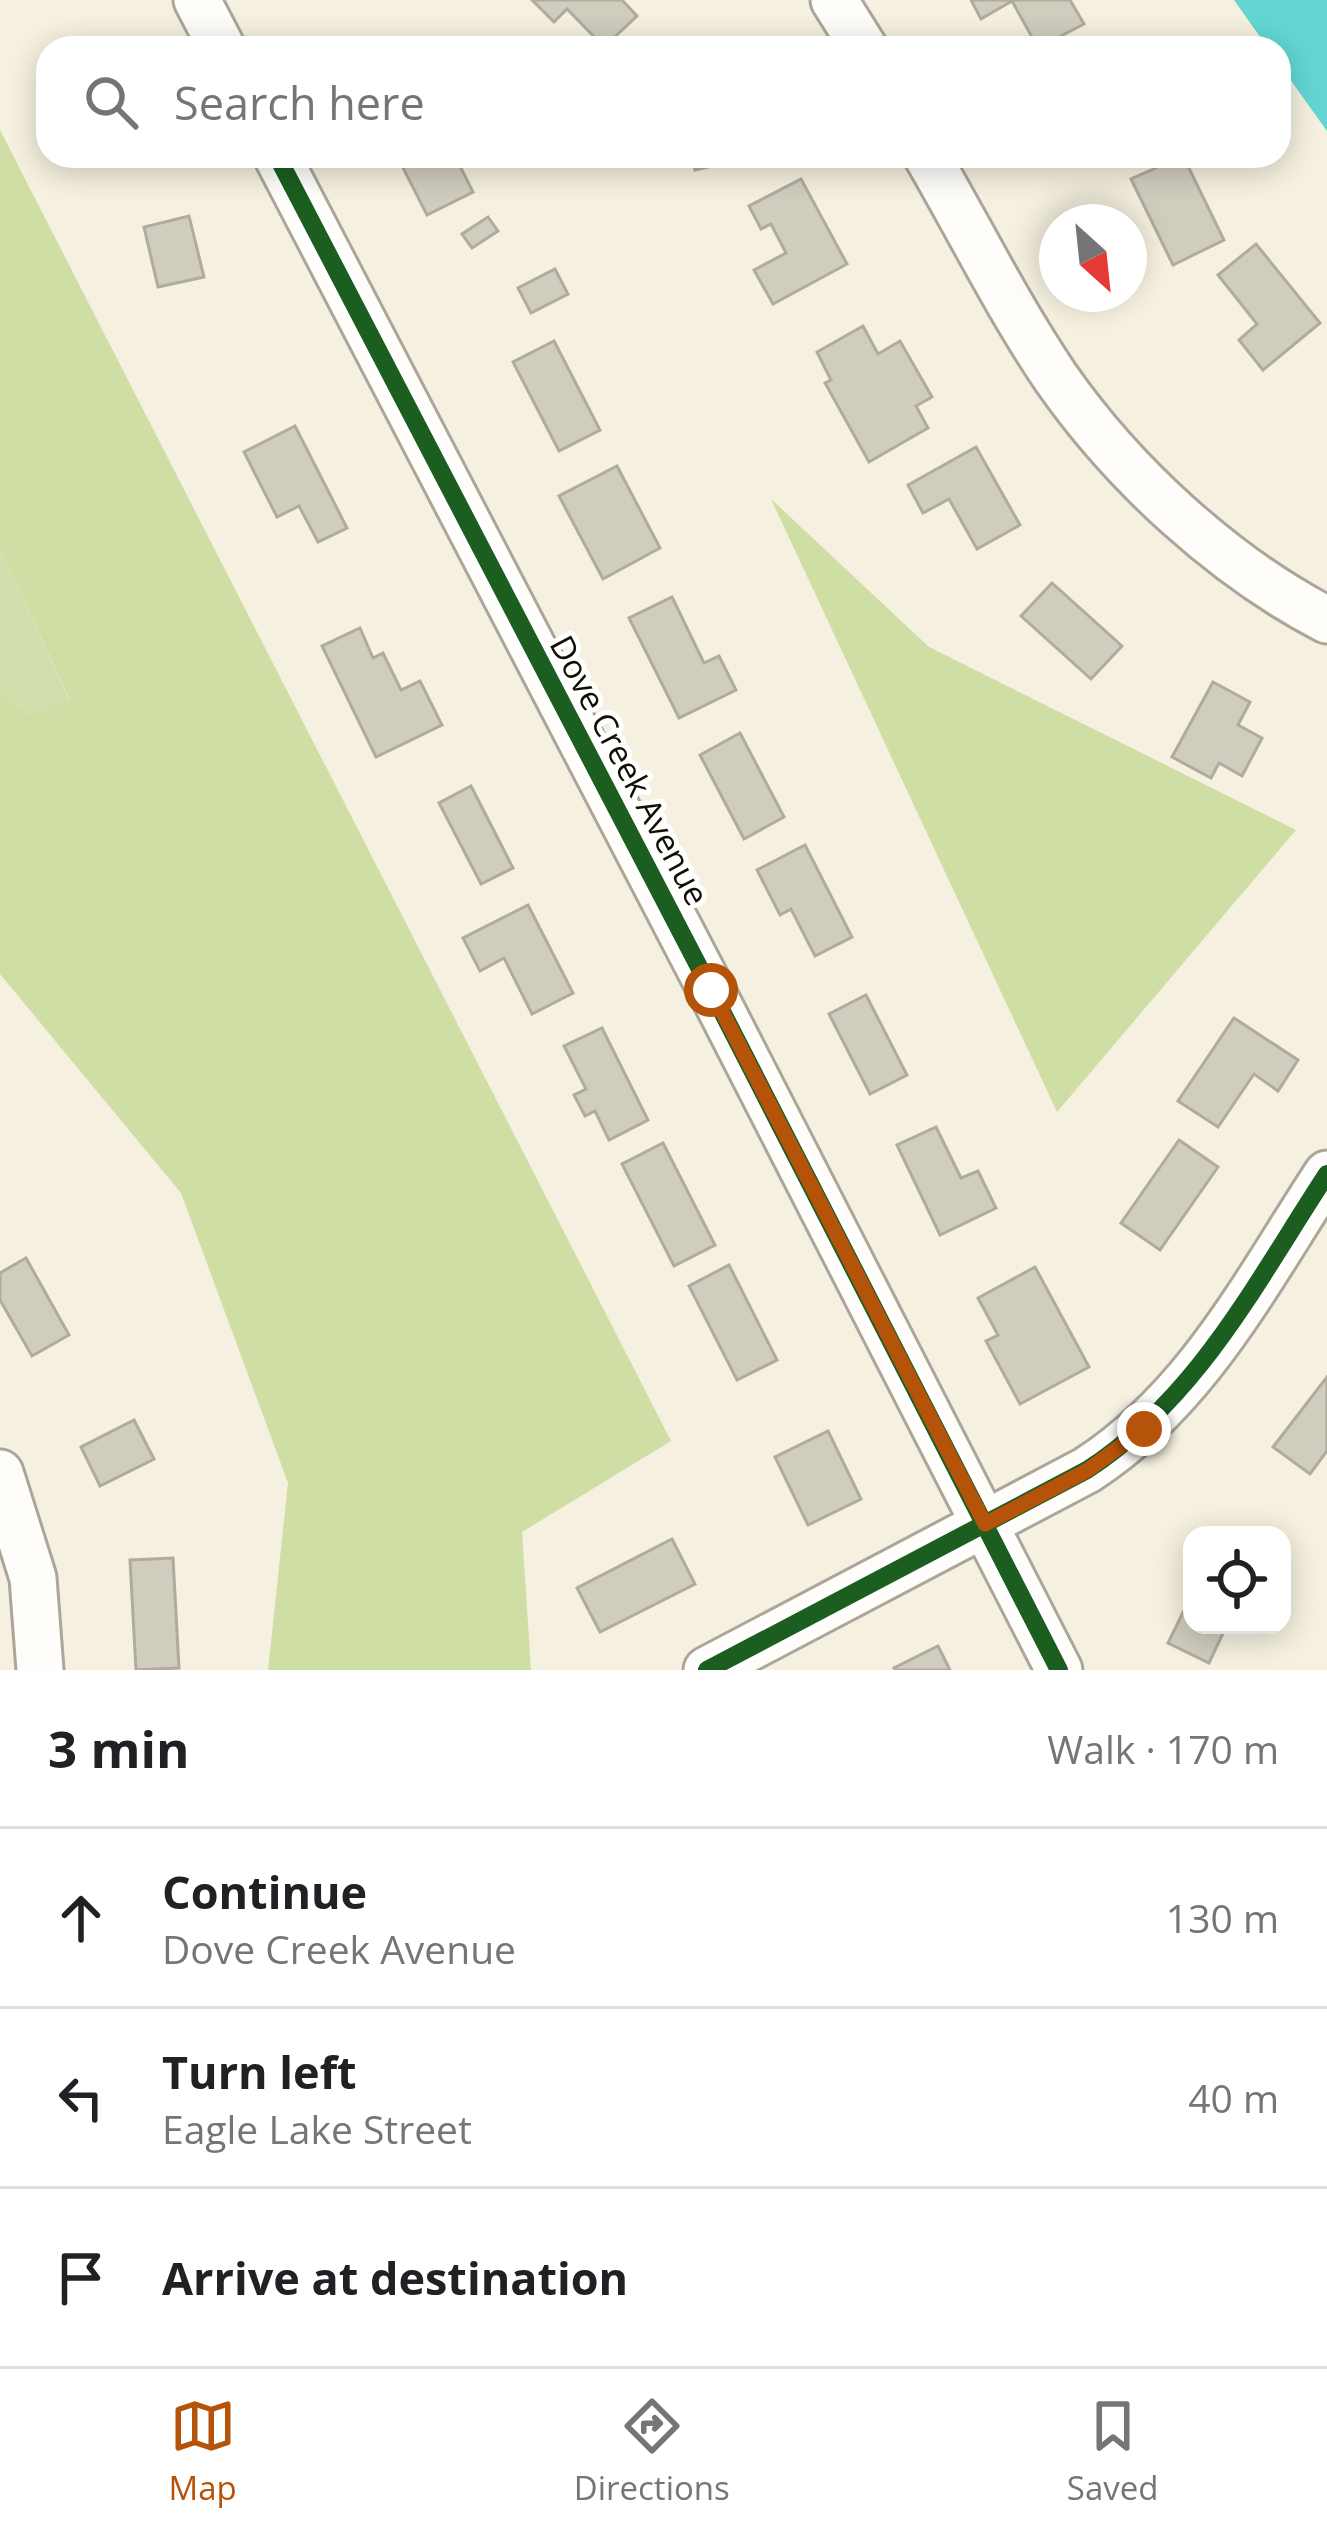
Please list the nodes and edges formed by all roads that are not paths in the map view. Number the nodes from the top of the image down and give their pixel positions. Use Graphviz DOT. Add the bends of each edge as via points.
graph roads {
  1 [pos="197,0"];
  2 [pos="834,0"];
  3 [pos="215,36"];
  4 [pos="856,36"];
  5 [pos="283,168"];
  6 [pos="934,168"];
  7 [pos="1327,620"];
  8 [pos="1327,1174"];
  9 [pos="0,1473"];
  10 [pos="985,1524"];
  11 [pos="40,1670"];
  12 [pos="707,1670"];
  13 [pos="1058,1670"];
  1 -- 3 [label="street"];
  2 -- 4 [label="street"];
  5 -- 10 [label="street, Dove Creek Avenue"];
  6 -- 7 [label="street" via="1075,404 1175,514 1231,562"];
  8 -- 10 [label="street" via="1194,1377 1144,1429 1088,1470"];
  9 -- 11 [label="street" via="33,1578"];
  10 -- 12 [label="street"];
  10 -- 13 [label="street, Dove Creek Avenue"];
}
